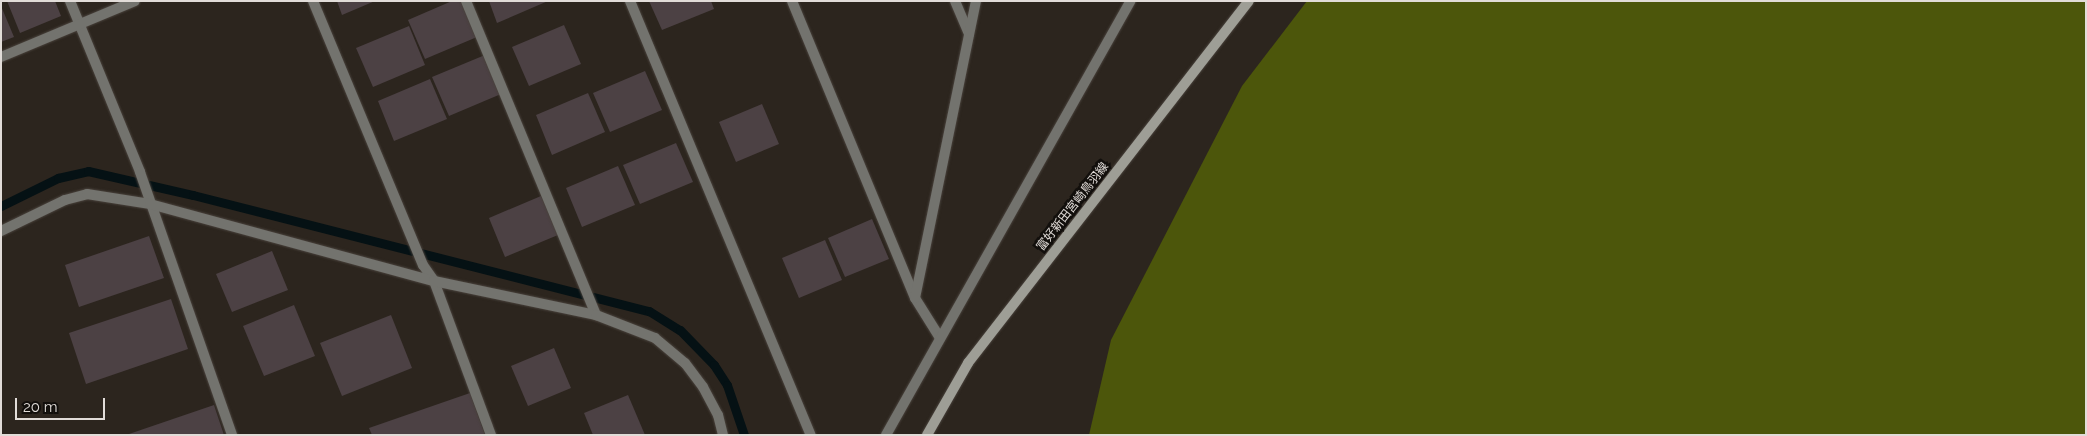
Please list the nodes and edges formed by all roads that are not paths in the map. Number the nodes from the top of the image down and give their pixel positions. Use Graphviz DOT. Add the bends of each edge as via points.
graph roads {
  1 [pos="70,1"];
  2 [pos="135,1"];
  3 [pos="313,1"];
  4 [pos="466,1"];
  5 [pos="630,1"];
  6 [pos="792,1"];
  7 [pos="955,1"];
  8 [pos="976,1"];
  9 [pos="1131,1"];
  10 [pos="1249,1"];
  11 [pos="80,26"];
  12 [pos="969,34"];
  13 [pos="1,57"];
  14 [pos="150,202"];
  15 [pos="1,232"];
  16 [pos="434,281"];
  17 [pos="915,298"];
  18 [pos="594,311"];
  19 [pos="940,338"];
  20 [pos="232,435"];
  21 [pos="491,435"];
  22 [pos="723,435"];
  23 [pos="811,435"];
  24 [pos="886,435"];
  25 [pos="927,435"];
  1 -- 11 [label="street"];
  2 -- 11 [label="street"];
  3 -- 16 [label="street" via="423,265"];
  4 -- 18 [label="street"];
  5 -- 23 [label="street"];
  6 -- 17 [label="street"];
  7 -- 12 [label="street"];
  8 -- 12 [label="street"];
  9 -- 19 [label="street"];
  10 -- 25 [label="main road, 富好新田宮崎鳥羽線" via="968,363"];
  11 -- 13 [label="street"];
  11 -- 14 [label="street"];
  12 -- 17 [label="street"];
  14 -- 15 [label="street" via="87,194 65,200"];
  14 -- 16 [label="street"];
  14 -- 20 [label="street"];
  16 -- 18 [label="street"];
  16 -- 21 [label="street"];
  17 -- 19 [label="street"];
  18 -- 22 [label="street" via="655,338 685,363 718,416"];
  19 -- 24 [label="street"];
}
